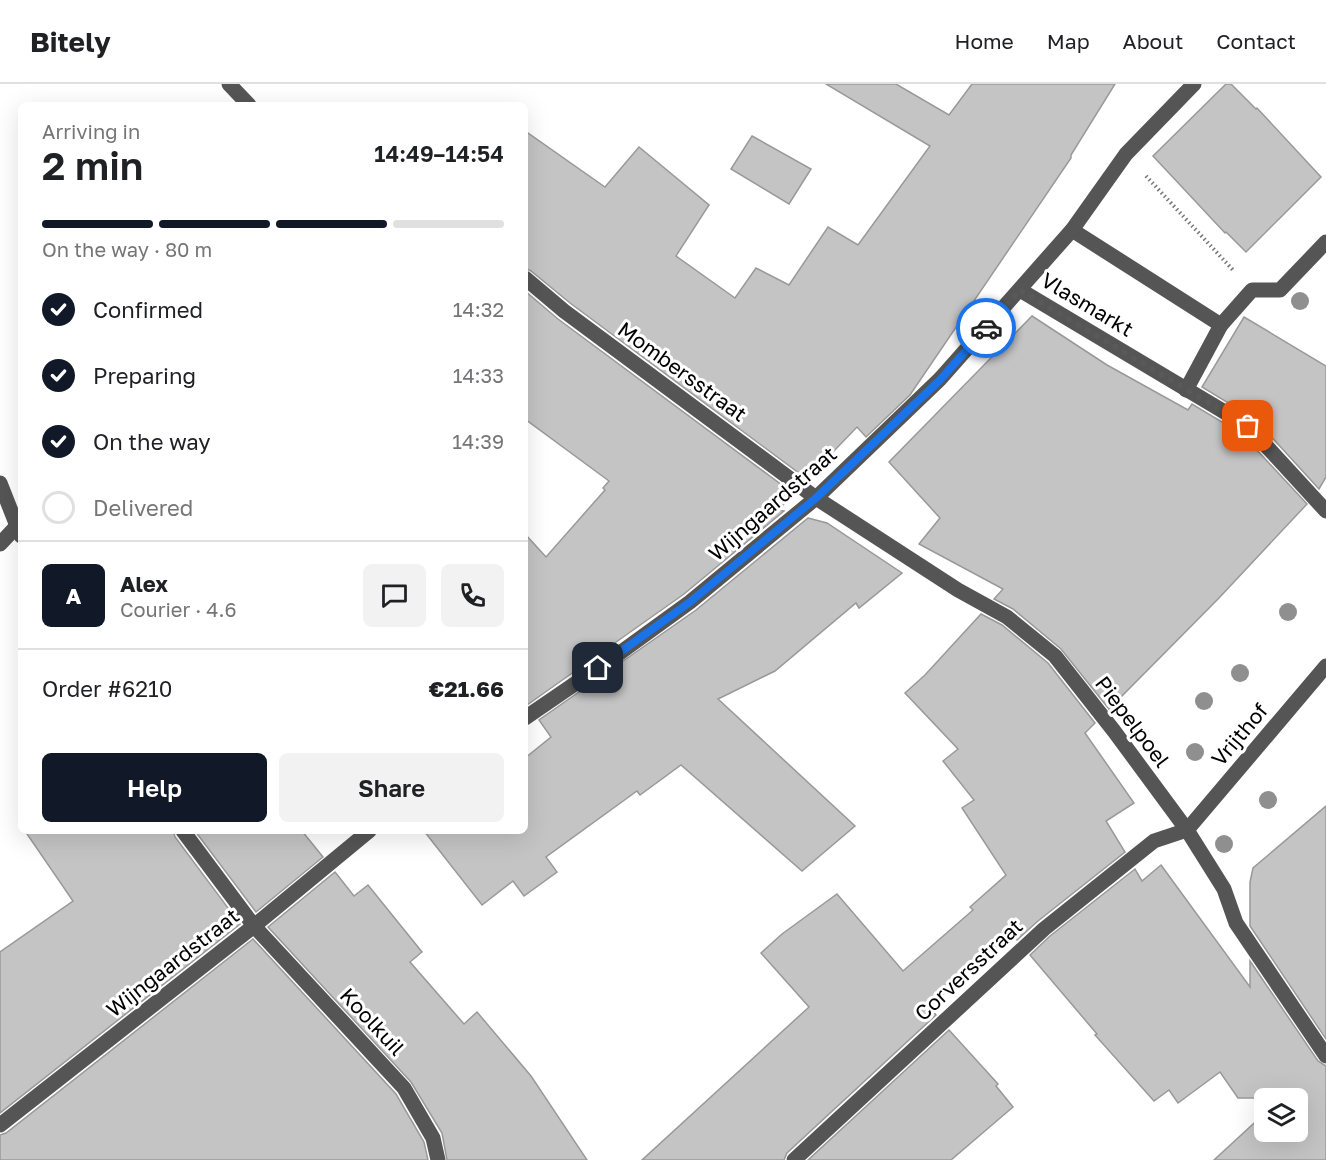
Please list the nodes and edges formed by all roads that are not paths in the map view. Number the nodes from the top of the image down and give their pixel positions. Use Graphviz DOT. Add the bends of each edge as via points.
graph roads {
  1 [pos="229,84"];
  2 [pos="1194,84"];
  3 [pos="246,102"];
  4 [pos="1072,230"];
  5 [pos="1326,242"];
  6 [pos="528,281"];
  7 [pos="1020,290"];
  8 [pos="1221,325"];
  9 [pos="1186,390"];
  10 [pos="0,483"];
  11 [pos="816,498"];
  12 [pos="1326,511"];
  13 [pos="18,529"];
  14 [pos="18,533"];
  15 [pos="0,543"];
  16 [pos="1326,666"];
  17 [pos="528,716"];
  18 [pos="1187,830"];
  19 [pos="185,834"];
  20 [pos="365,834"];
  21 [pos="254,926"];
  22 [pos="1326,1056"];
  23 [pos="0,1125"];
  24 [pos="438,1160"];
  25 [pos="794,1160"];
  1 -- 3 [label="street"];
  2 -- 4 [label="street, Vlasmarkt" via="1126,154"];
  4 -- 7 [label="street, Vlasmarkt"];
  4 -- 8 [label="street"];
  5 -- 8 [label="street" via="1280,290 1252,290"];
  6 -- 11 [label="street, Mombersstraat"];
  7 -- 9 [label="street, Vlasmarkt"];
  7 -- 11 [label="street, Wijngaardstraat" via="940,380"];
  8 -- 9 [label="street"];
  9 -- 12 [label="street, Vlasmarkt" via="1248,426"];
  10 -- 13 [label="street"];
  11 -- 17 [label="street, Wijngaardstraat" via="690,602"];
  11 -- 18 [label="street, Piepelpoel" via="1007,617 1055,656"];
  14 -- 15 [label="street"];
  16 -- 18 [label="street, Vrijthof"];
  18 -- 22 [label="street, Piepelpoel" via="1224,888 1236,923"];
  18 -- 25 [label="street, Corversstraat" via="1154,841 1044,929"];
  19 -- 21 [label="street, Koolkuil"];
  20 -- 21 [label="street, Wijngaardstraat"];
  21 -- 23 [label="street, Wijngaardstraat"];
  21 -- 24 [label="street, Koolkuil" via="405,1088 433,1138"];
}
